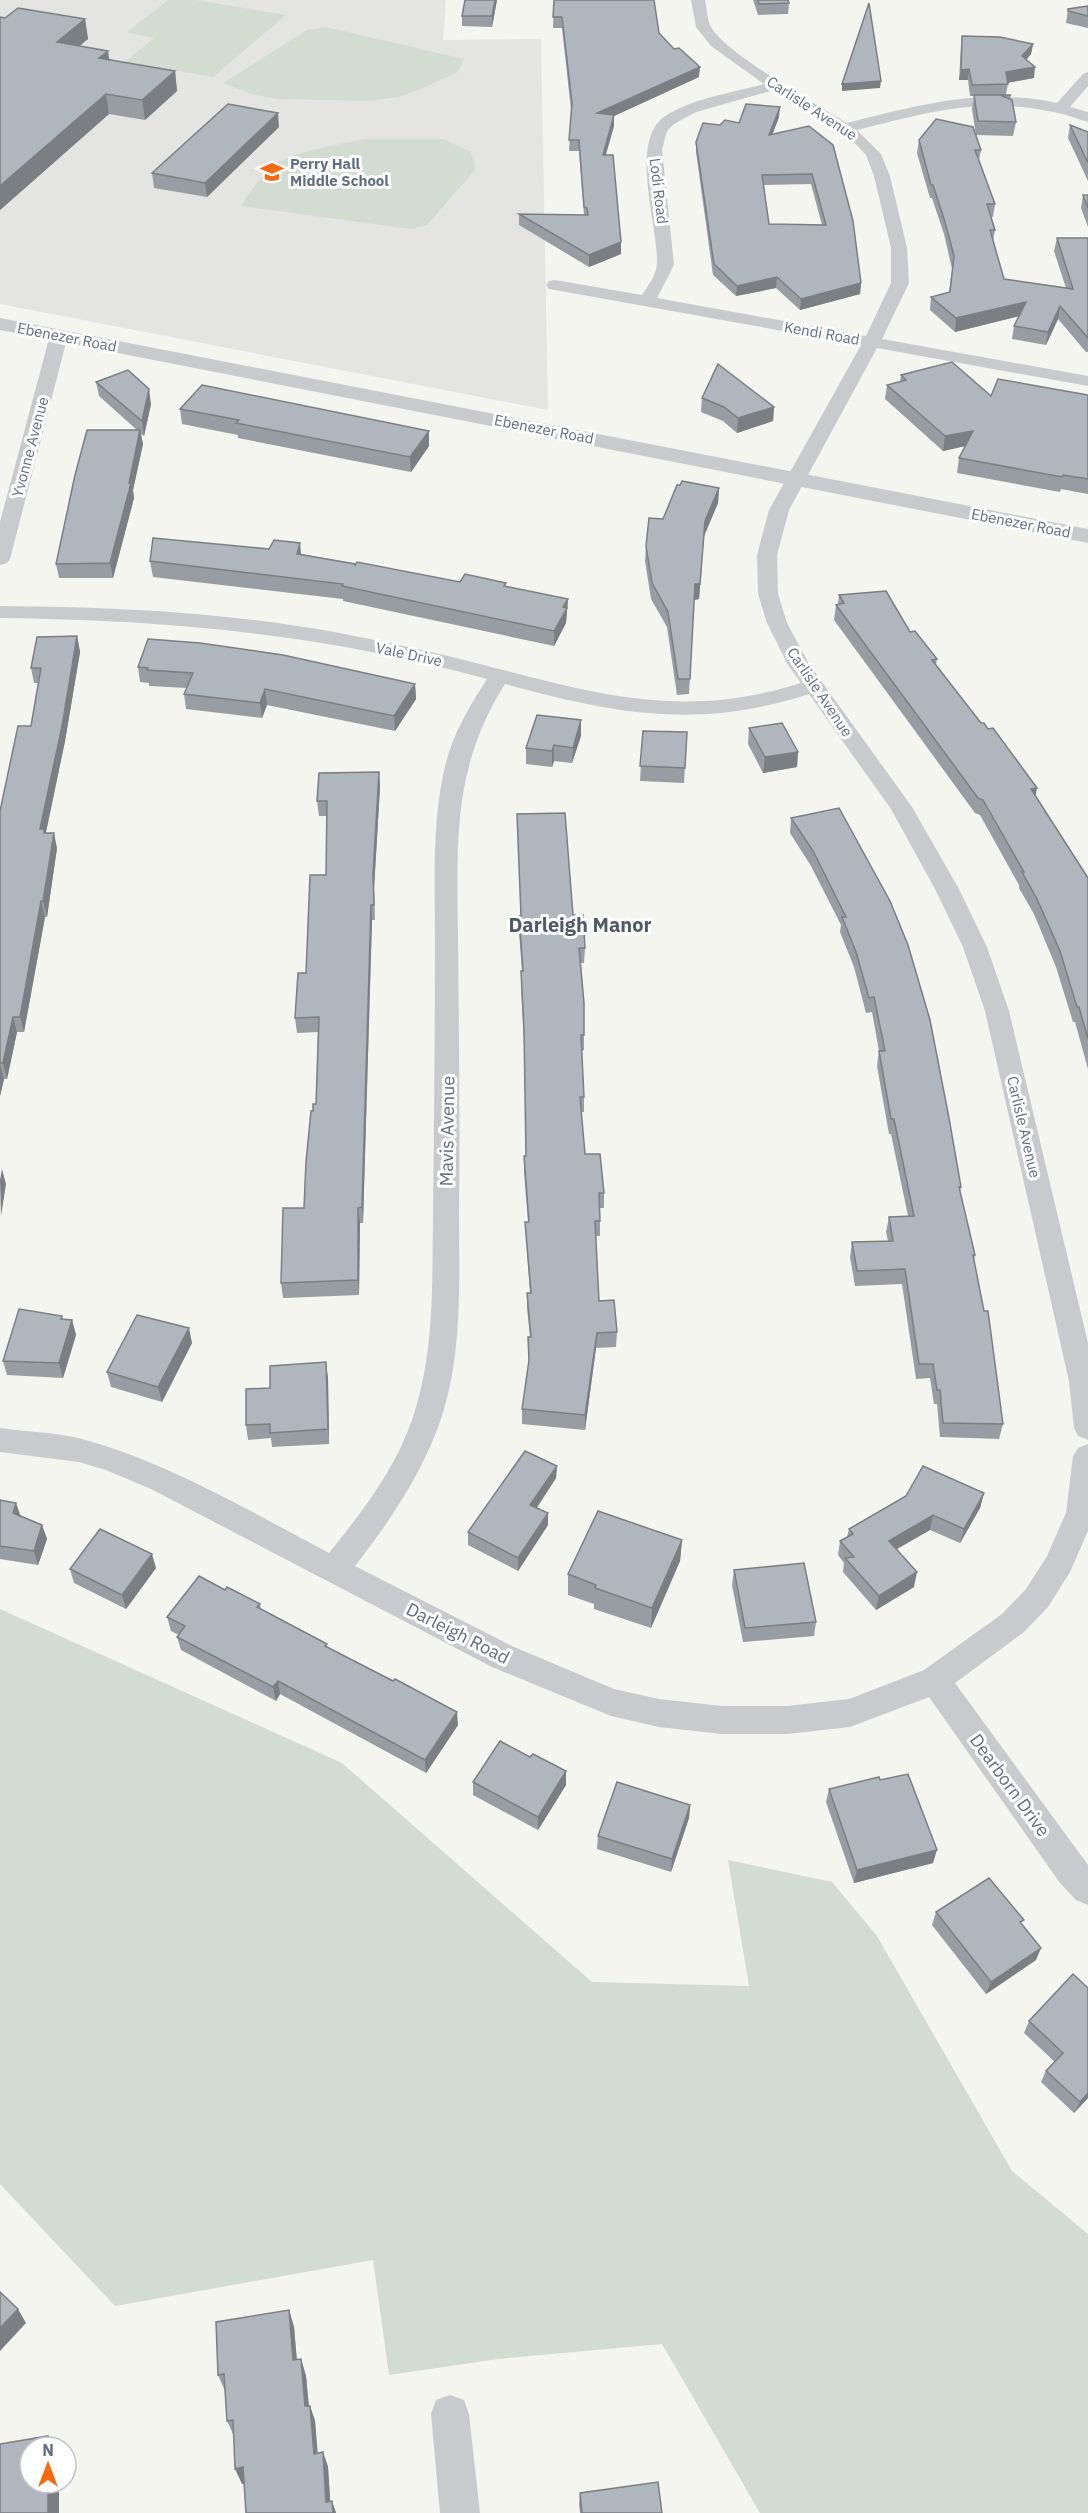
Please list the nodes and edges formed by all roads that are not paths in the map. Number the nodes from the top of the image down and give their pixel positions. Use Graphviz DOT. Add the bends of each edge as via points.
graph roads {
  1 [pos="698,0"];
  2 [pos="1088,77"];
  3 [pos="777,85"];
  4 [pos="1060,109"];
  5 [pos="1088,117"];
  6 [pos="845,128"];
  7 [pos="555,285"];
  8 [pos="646,302"];
  9 [pos="0,324"];
  10 [pos="59,335"];
  11 [pos="871,342"];
  12 [pos="1088,381"];
  13 [pos="796,478"];
  14 [pos="1088,536"];
  15 [pos="0,560"];
  16 [pos="0,612"];
  17 [pos="500,676"];
  18 [pos="813,686"];
  19 [pos="1088,1428"];
  20 [pos="0,1440"];
  21 [pos="1088,1456"];
  22 [pos="334,1569"];
  23 [pos="935,1680"];
  24 [pos="1088,1889"];
  25 [pos="450,2414"];
  26 [pos="460,2513"];
  1 -- 3 [label="street, Carlisle Avenue" via="708,35"];
  2 -- 4 [label="street"];
  3 -- 6 [label="street, Carlisle Avenue"];
  3 -- 8 [label="street, Lodi Road" via="691,109 660,130 655,139 654,163 666,266"];
  4 -- 5 [label="street"];
  4 -- 6 [label="street" via="1009,102 970,102 920,108"];
  6 -- 11 [label="street, Carlisle Avenue" via="865,144 878,162 899,248 900,283"];
  7 -- 8 [label="street, Kendi Road"];
  8 -- 11 [label="street, Kendi Road"];
  9 -- 10 [label="street, Ebenezer Road"];
  10 -- 13 [label="street, Ebenezer Road"];
  10 -- 15 [label="street, Yvonne Avenue"];
  11 -- 12 [label="street, Kendi Road"];
  11 -- 13 [label="street, Carlisle Avenue"];
  13 -- 14 [label="street, Ebenezer Road"];
  13 -- 18 [label="street, Carlisle Avenue" via="772,530 767,555 768,594 787,645"];
  16 -- 17 [label="street, Vale Drive" via="219,621 343,640"];
  17 -- 18 [label="street, Vale Drive" via="620,704 674,709 748,703"];
  17 -- 22 [label="street, Mavis Avenue" via="465,740 452,786 448,823 446,1307 435,1388 418,1444 403,1473 376,1517"];
  18 -- 19 [label="street, Carlisle Avenue" via="923,843 988,982 1083,1380"];
  20 -- 22 [label="street, Darleigh Road" via="61,1447 113,1460 161,1480"];
  21 -- 23 [label="street" via="1081,1513 1059,1563 1037,1598 1013,1623"];
  22 -- 23 [label="street, Darleigh Road" via="503,1657 611,1702 659,1713 722,1720 798,1719 850,1713"];
  23 -- 24 [label="street, Dearborn Drive"];
  25 -- 26 [label="street"];
}
